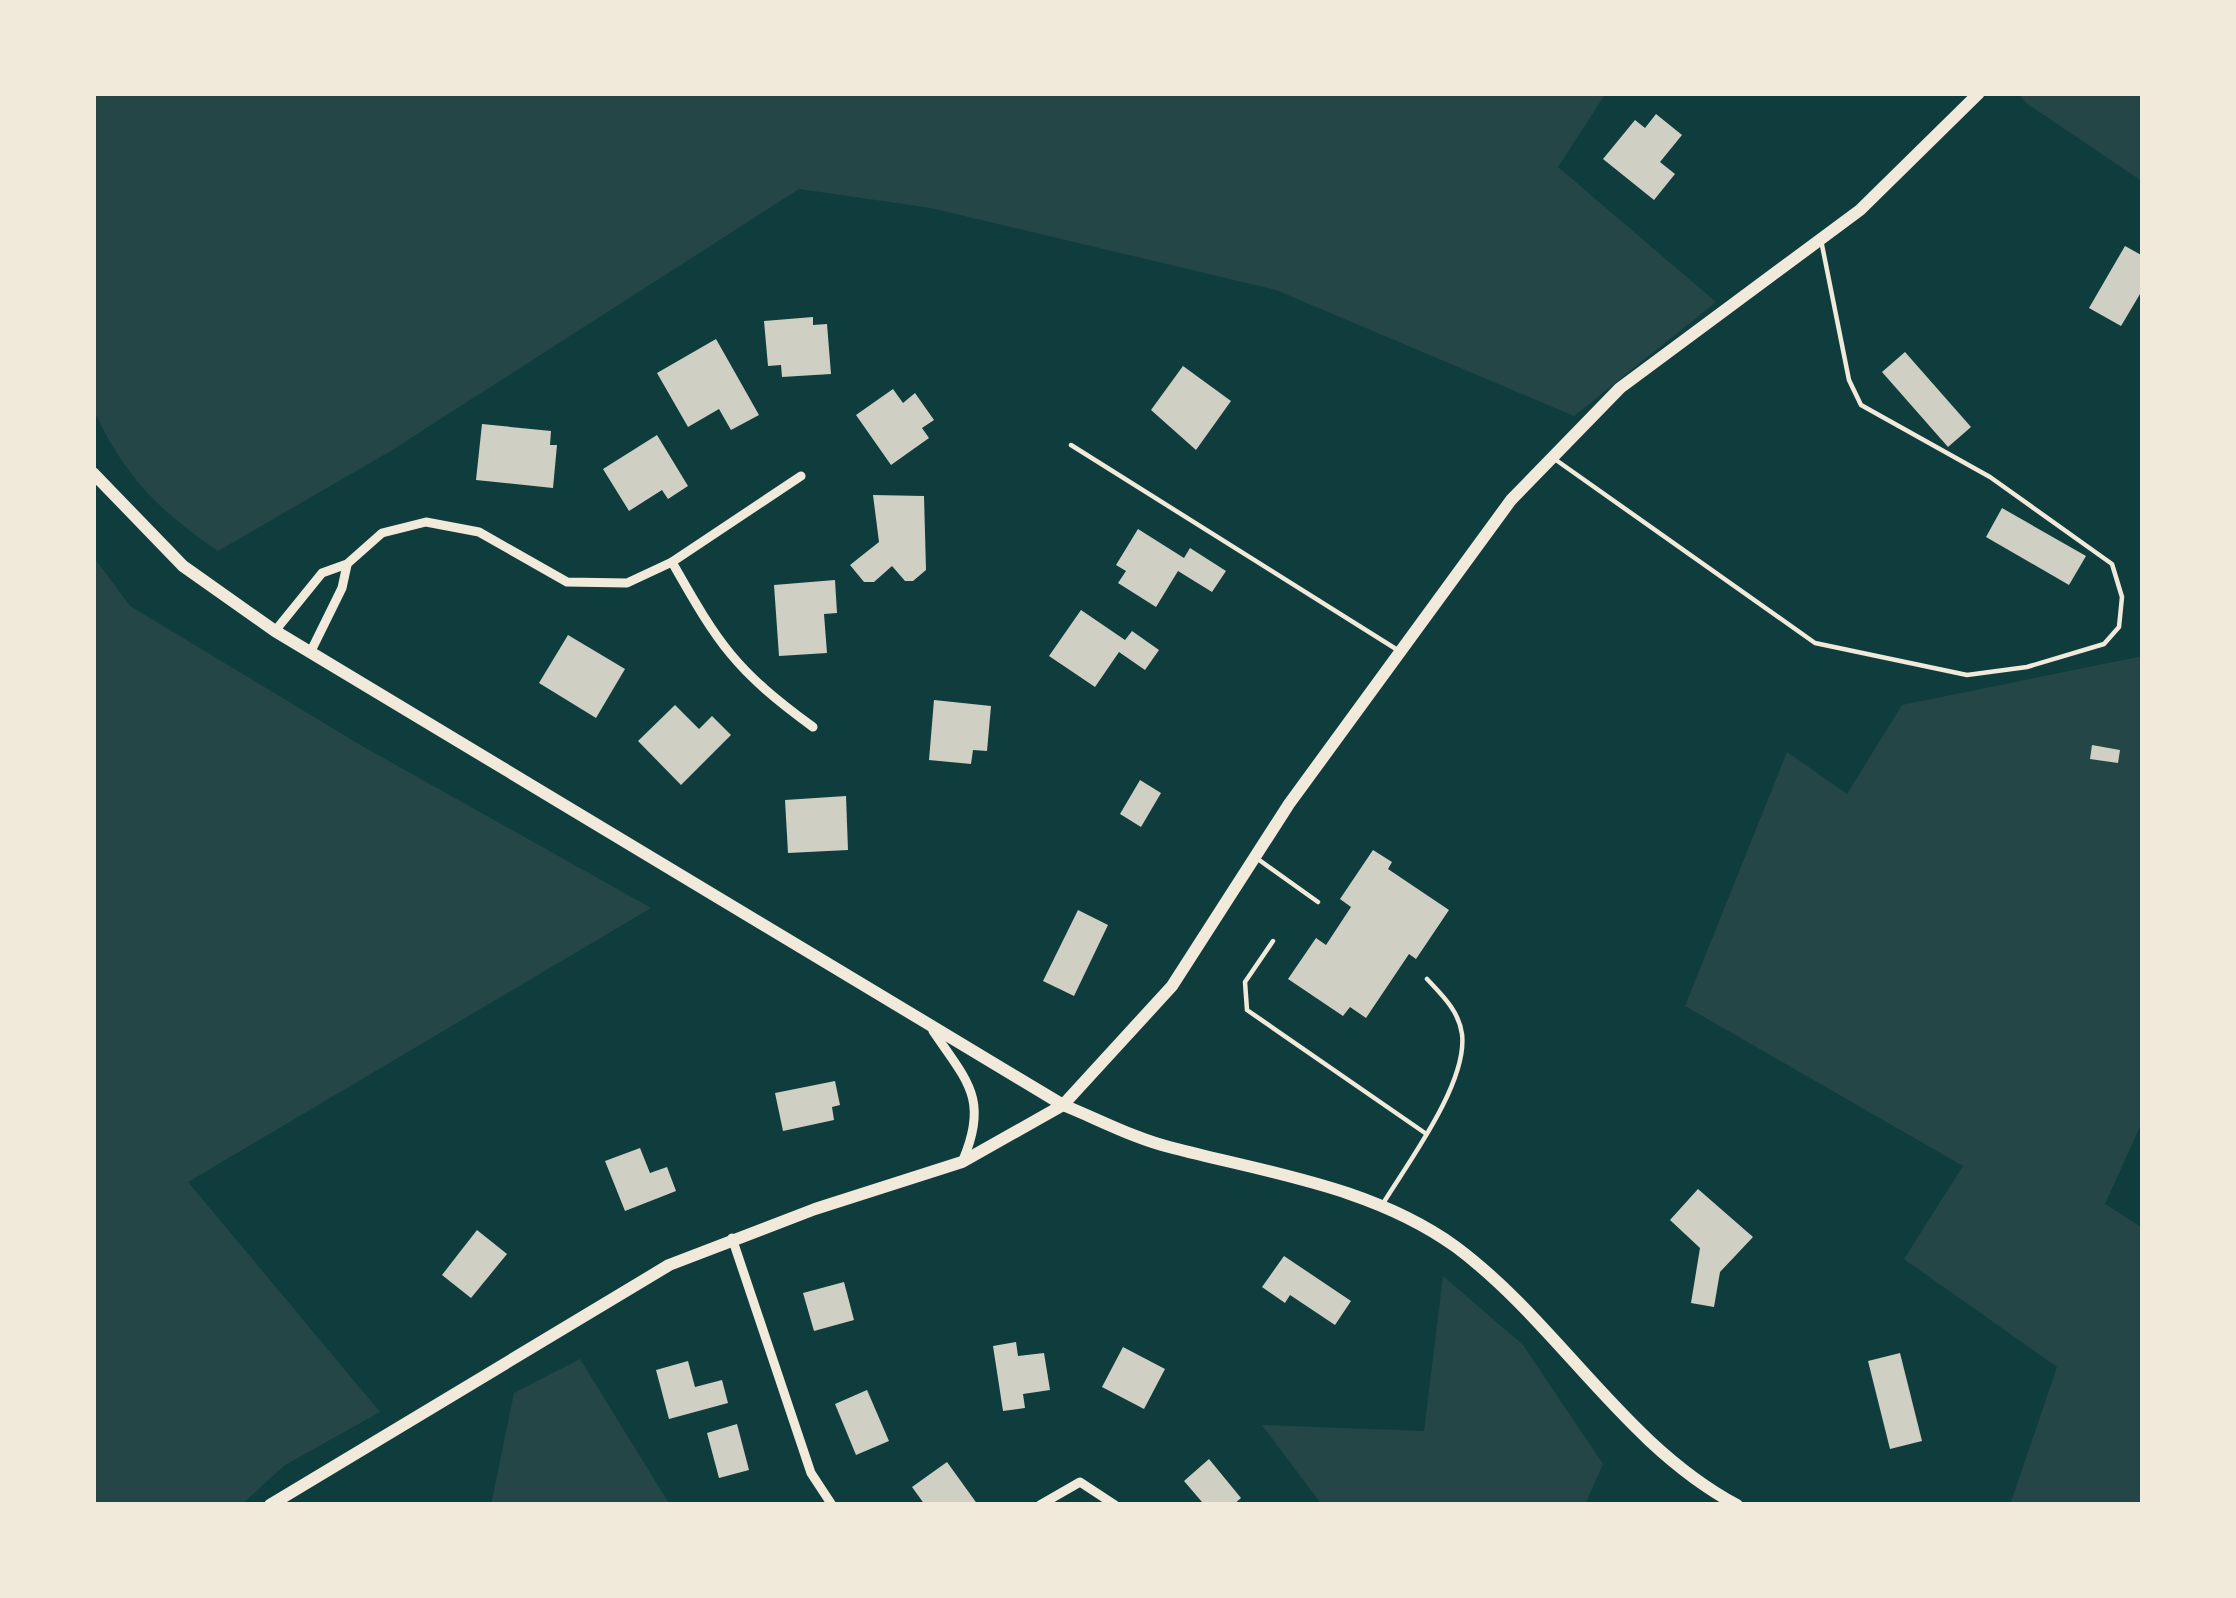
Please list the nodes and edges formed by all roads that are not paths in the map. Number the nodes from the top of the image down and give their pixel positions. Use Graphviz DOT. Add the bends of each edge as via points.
graph roads {
  1 [pos="1979,93"];
  2 [pos="1821,239"];
  3 [pos="1071,445"];
  4 [pos="1552,456"];
  5 [pos="93,472"];
  6 [pos="801,476"];
  7 [pos="672,562"];
  8 [pos="347,564"];
  9 [pos="275,631"];
  10 [pos="1401,652"];
  11 [pos="310,653"];
  12 [pos="813,727"];
  13 [pos="1255,857"];
  14 [pos="1318,902"];
  15 [pos="1273,941"];
  16 [pos="1427,979"];
  17 [pos="933,1030"];
  18 [pos="1063,1105"];
  19 [pos="1425,1133"];
  20 [pos="962,1162"];
  21 [pos="1381,1208"];
  22 [pos="732,1238"];
  23 [pos="270,1505"];
  24 [pos="832,1505"];
  25 [pos="1040,1505"];
  26 [pos="1114,1505"];
  27 [pos="1738,1505"];
  1 -- 2 [label="street"];
  2 -- 4 [label="street" via="1620,388"];
  2 -- 4 [label="lane" via="1861,405 1990,477 2112,564 2122,597 2119,627 2104,644 1967,676 1815,643"];
  3 -- 10 [label="lane"];
  4 -- 10 [label="street"];
  5 -- 9 [label="street" via="183,566"];
  6 -- 7 [label="street"];
  7 -- 8 [label="street" via="627,583 567,582 479,532 426,522 382,533"];
  7 -- 12 [label="street" via="748,679"];
  8 -- 9 [label="street" via="322,573"];
  8 -- 11 [label="street"];
  9 -- 11 [label="street"];
  10 -- 13 [label="street"];
  11 -- 17 [label="street"];
  13 -- 14 [label="lane"];
  13 -- 18 [label="street" via="1172,986"];
  15 -- 19 [label="lane" via="1245,982 1247,1010"];
  16 -- 19 [label="lane" via="1452,1006 1462,1034 1459,1067"];
  17 -- 18 [label="street"];
  17 -- 20 [label="street" via="976,1101"];
  18 -- 20 [label="street"];
  18 -- 21 [label="street" via="1168,1147 1271,1170"];
  19 -- 21 [label="lane"];
  20 -- 22 [label="street"];
  21 -- 27 [label="street" via="1453,1245 1522,1302 1646,1438"];
  22 -- 23 [label="street" via="550,1333"];
  22 -- 24 [label="street" via="811,1473"];
  25 -- 26 [label="street" via="1080,1482"];
}
